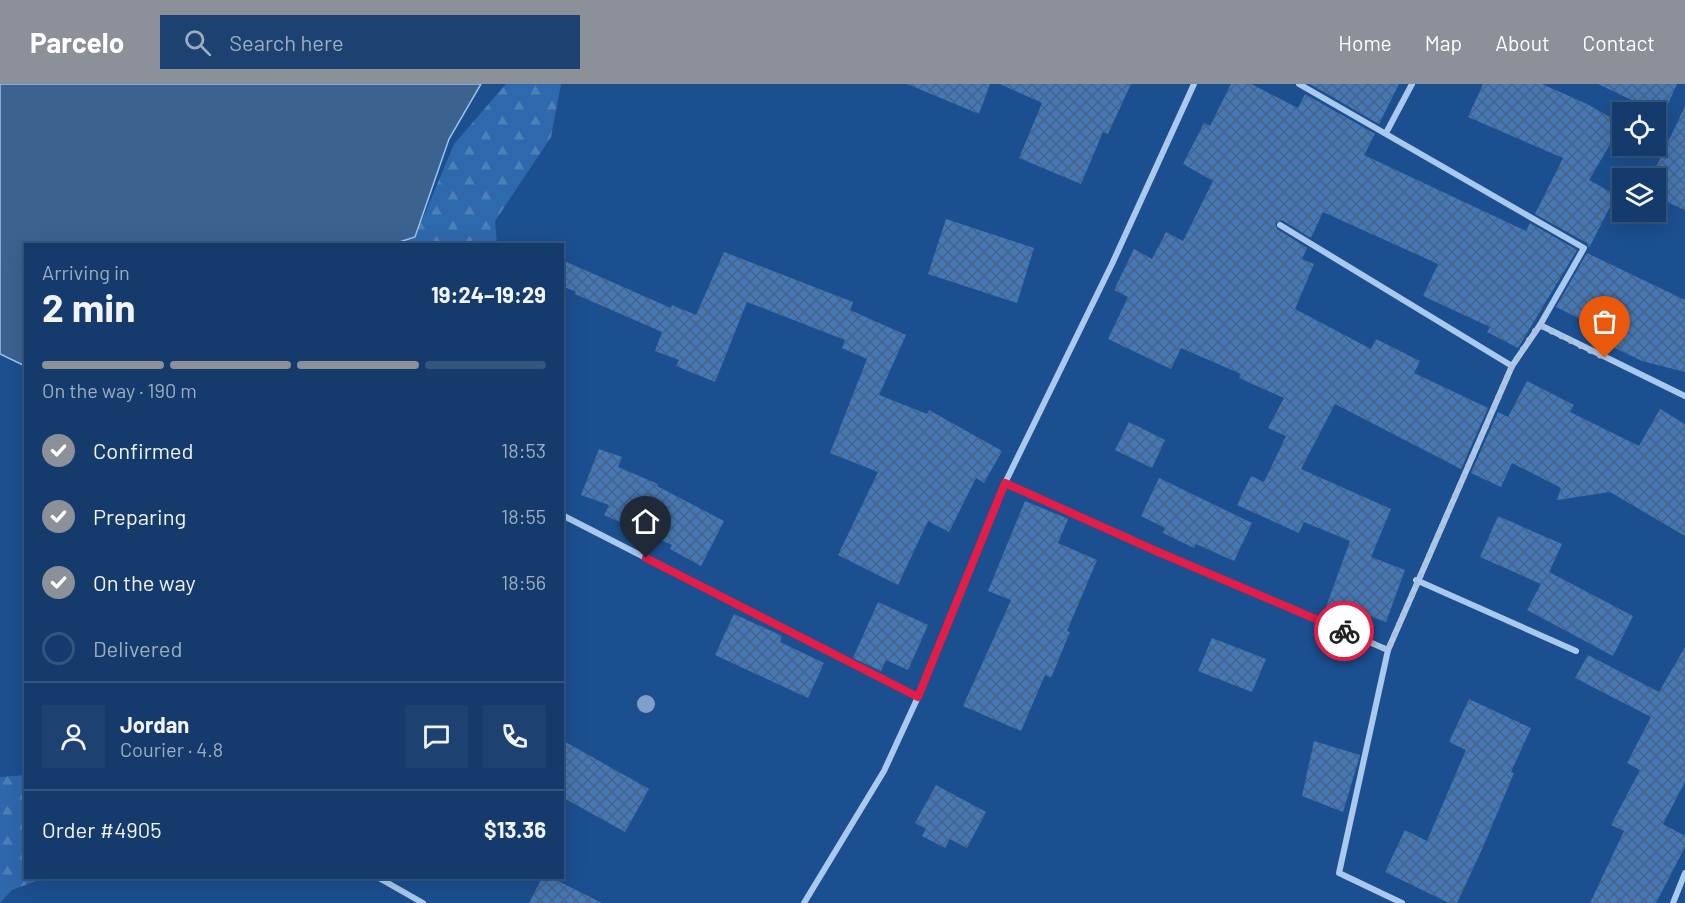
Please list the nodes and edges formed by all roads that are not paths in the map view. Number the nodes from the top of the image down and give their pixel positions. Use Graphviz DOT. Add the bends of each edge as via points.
graph roads {
  1 [pos="1194,84"];
  2 [pos="1299,84"];
  3 [pos="1412,84"];
  4 [pos="1386,134"];
  5 [pos="1280,225"];
  6 [pos="1539,325"];
  7 [pos="1512,366"];
  8 [pos="1685,396"];
  9 [pos="1005,483"];
  10 [pos="564,516"];
  11 [pos="1416,580"];
  12 [pos="1388,650"];
  13 [pos="1576,651"];
  14 [pos="918,697"];
  15 [pos="1685,873"];
  16 [pos="381,879"];
  17 [pos="423,903"];
  18 [pos="804,903"];
  19 [pos="1402,903"];
  20 [pos="1673,903"];
  1 -- 9 [label="street"];
  2 -- 4 [label="street"];
  3 -- 4 [label="street"];
  4 -- 6 [label="street" via="1584,248"];
  5 -- 7 [label="street"];
  6 -- 7 [label="street"];
  6 -- 8 [label="street"];
  7 -- 11 [label="street"];
  9 -- 12 [label="street"];
  9 -- 14 [label="street"];
  10 -- 14 [label="street"];
  11 -- 12 [label="street"];
  11 -- 13 [label="street"];
  12 -- 19 [label="street" via="1339,873"];
  14 -- 18 [label="street" via="884,771"];
  15 -- 20 [label="street"];
  16 -- 17 [label="street"];
}
